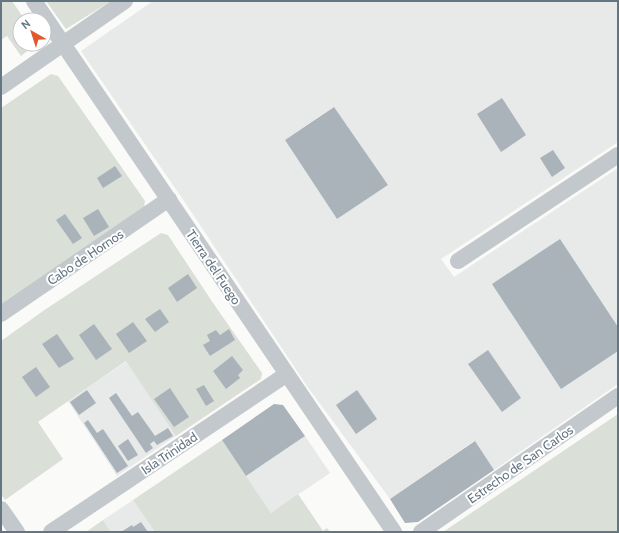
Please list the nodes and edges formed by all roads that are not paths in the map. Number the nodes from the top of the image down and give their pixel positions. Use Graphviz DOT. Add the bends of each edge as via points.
graph roads {
  1 [pos="34,1"];
  2 [pos="125,1"];
  3 [pos="63,44"];
  4 [pos="1,87"];
  5 [pos="618,155"];
  6 [pos="168,200"];
  7 [pos="458,261"];
  8 [pos="1,314"];
  9 [pos="287,374"];
  10 [pos="618,396"];
  11 [pos="1,510"];
  12 [pos="17,532"];
  13 [pos="50,532"];
  14 [pos="394,532"];
  15 [pos="421,532"];
  1 -- 3 [label="street, Tierra del Fuego"];
  2 -- 3 [label="street"];
  3 -- 4 [label="street"];
  3 -- 6 [label="street, Tierra del Fuego"];
  5 -- 7 [label="street"];
  6 -- 8 [label="street, Cabo de Hornos"];
  6 -- 9 [label="street, Tierra del Fuego"];
  9 -- 13 [label="street, Isla Trinidad"];
  9 -- 14 [label="street, Tierra del Fuego"];
  10 -- 15 [label="street, Estrecho de San Carlos"];
  11 -- 12 [label="street"];
}
